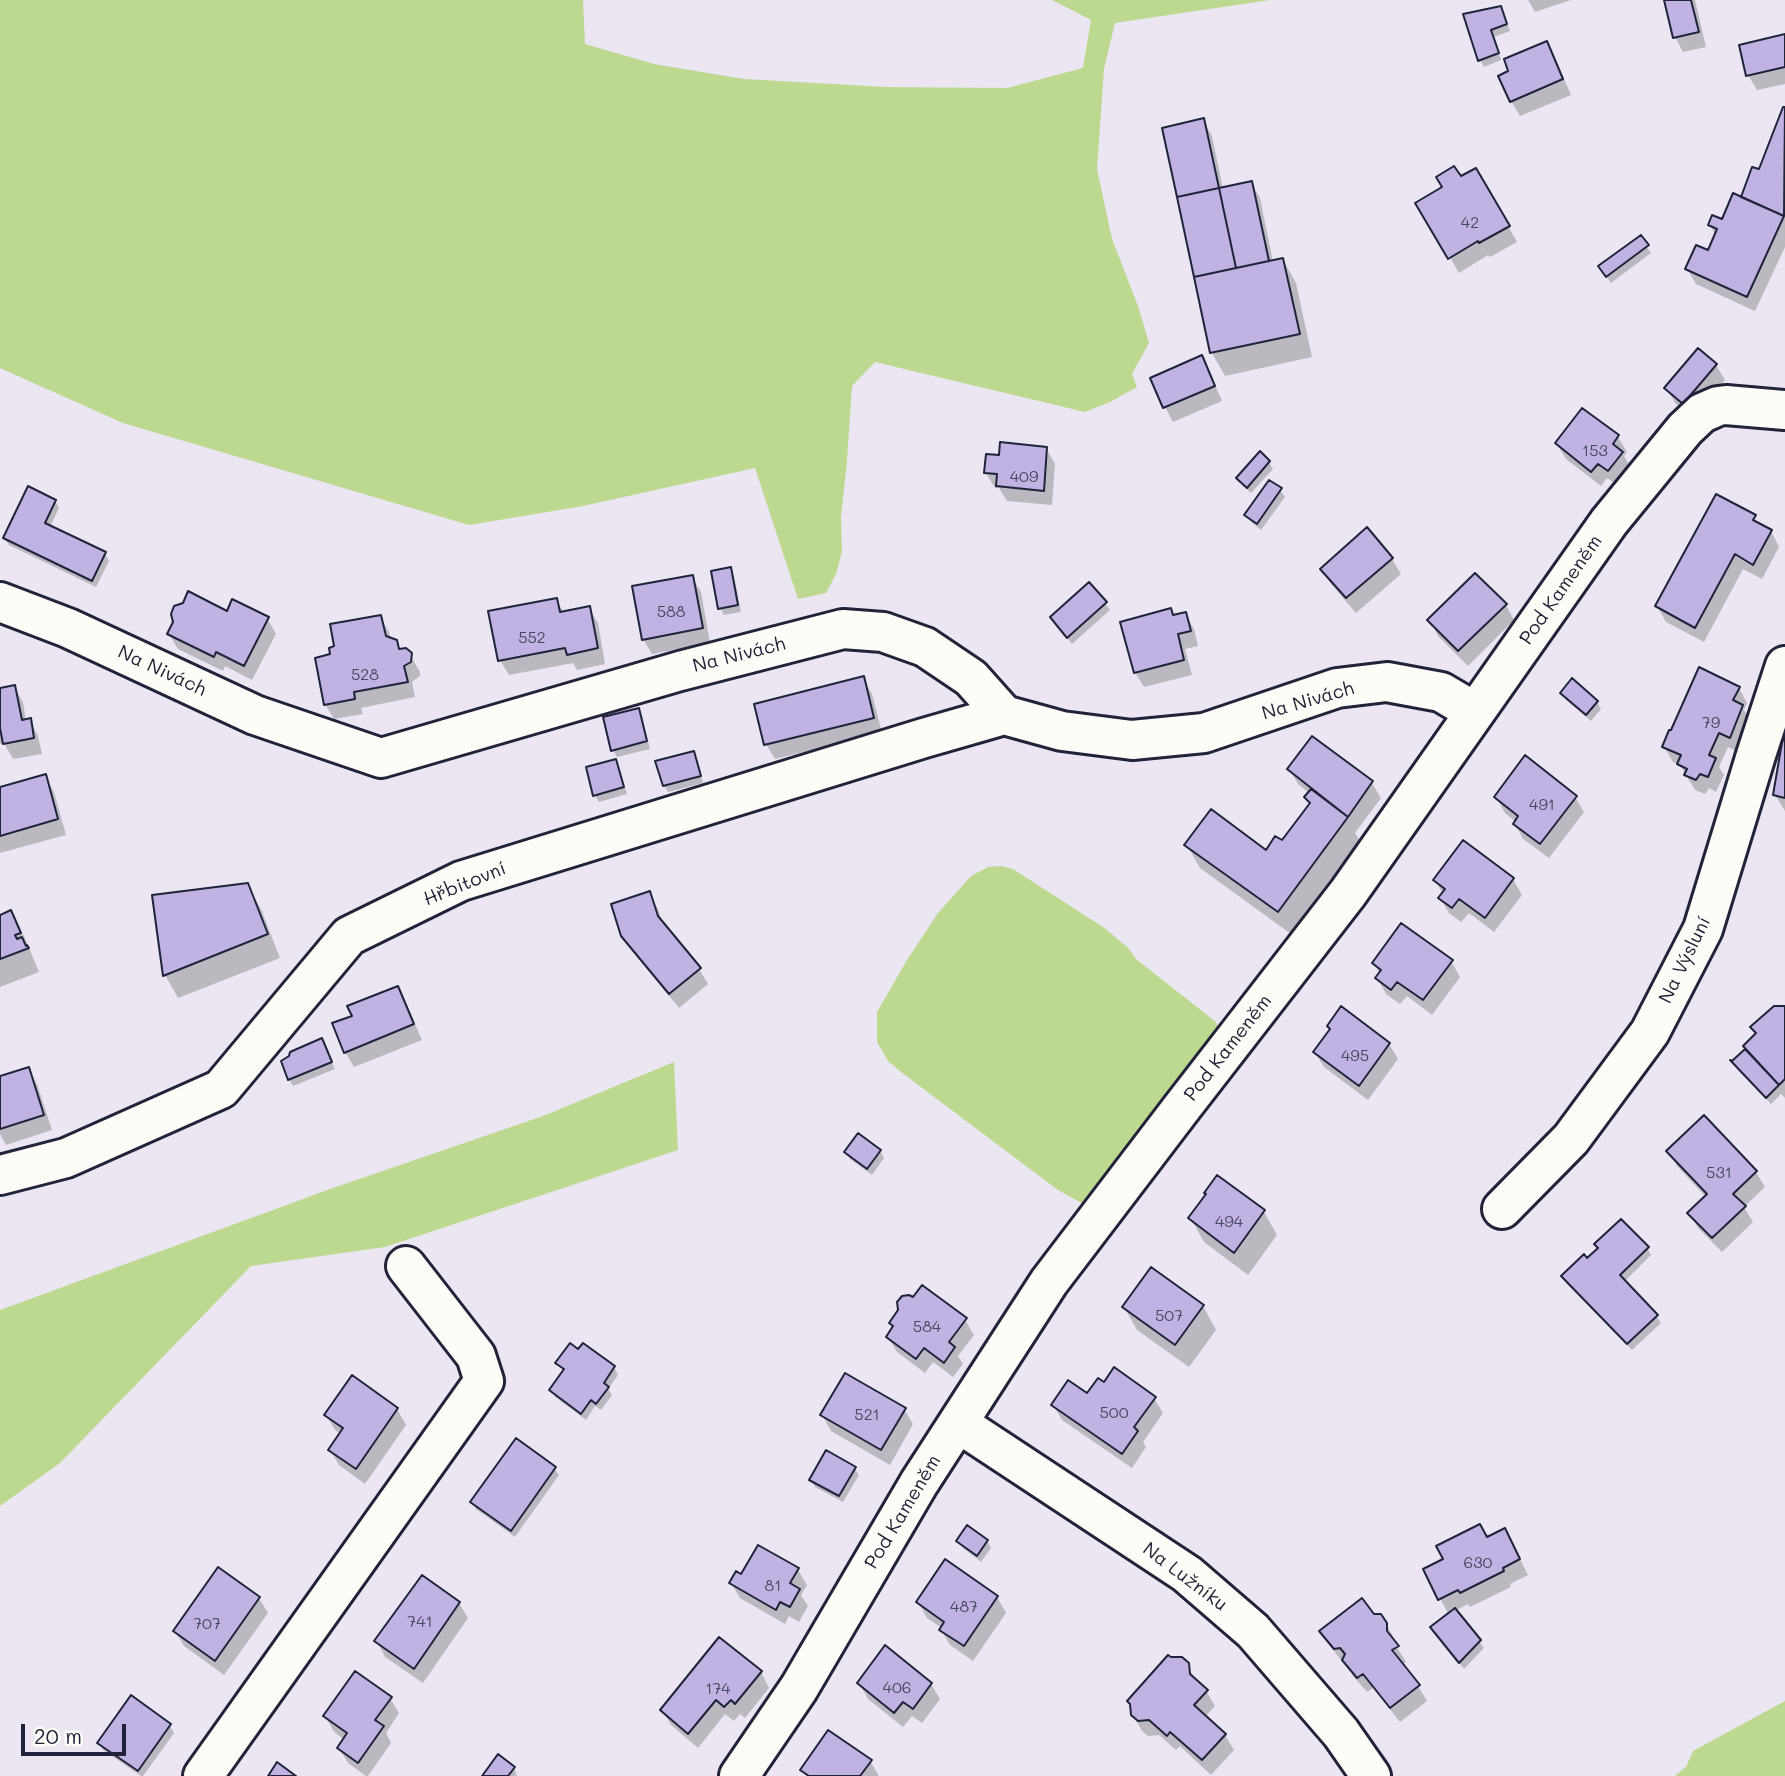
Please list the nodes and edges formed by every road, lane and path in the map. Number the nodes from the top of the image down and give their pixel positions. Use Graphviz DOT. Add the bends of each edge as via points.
graph roads {
  1 [pos="1785,410"];
  2 [pos="0,602"];
  3 [pos="1785,666"];
  4 [pos="1475,712"];
  5 [pos="1004,715"];
  6 [pos="0,1175"];
  7 [pos="1502,1209"];
  8 [pos="406,1266"];
  9 [pos="958,1423"];
  10 [pos="203,1776"];
  11 [pos="739,1776"];
  12 [pos="1371,1776"];
  1 -- 4 [label="street, Pod Kameněm" via="1726,405 1693,421 1609,522"];
  2 -- 5 [label="street, Na Nivách" via="68,628 255,715 381,758 680,671 844,629 883,632 925,647 971,678"];
  3 -- 7 [label="street, Na Výsluní" via="1703,929 1656,1021 1571,1139"];
  4 -- 5 [label="street, Na Nivách" via="1441,692 1387,682 1337,688 1204,733 1132,740 1062,732"];
  4 -- 9 [label="street, Pod Kameněm" via="1348,893 1049,1282"];
  5 -- 6 [label="street, Hřbitovní" via="461,881 349,936 221,1089 66,1158"];
  8 -- 10 [label="street" via="476,1356 484,1381"];
  9 -- 11 [label="street, Pod Kameněm" via="799,1688"];
  9 -- 12 [label="street, Na Lužníku" via="1187,1574 1254,1631 1341,1733"];
}
